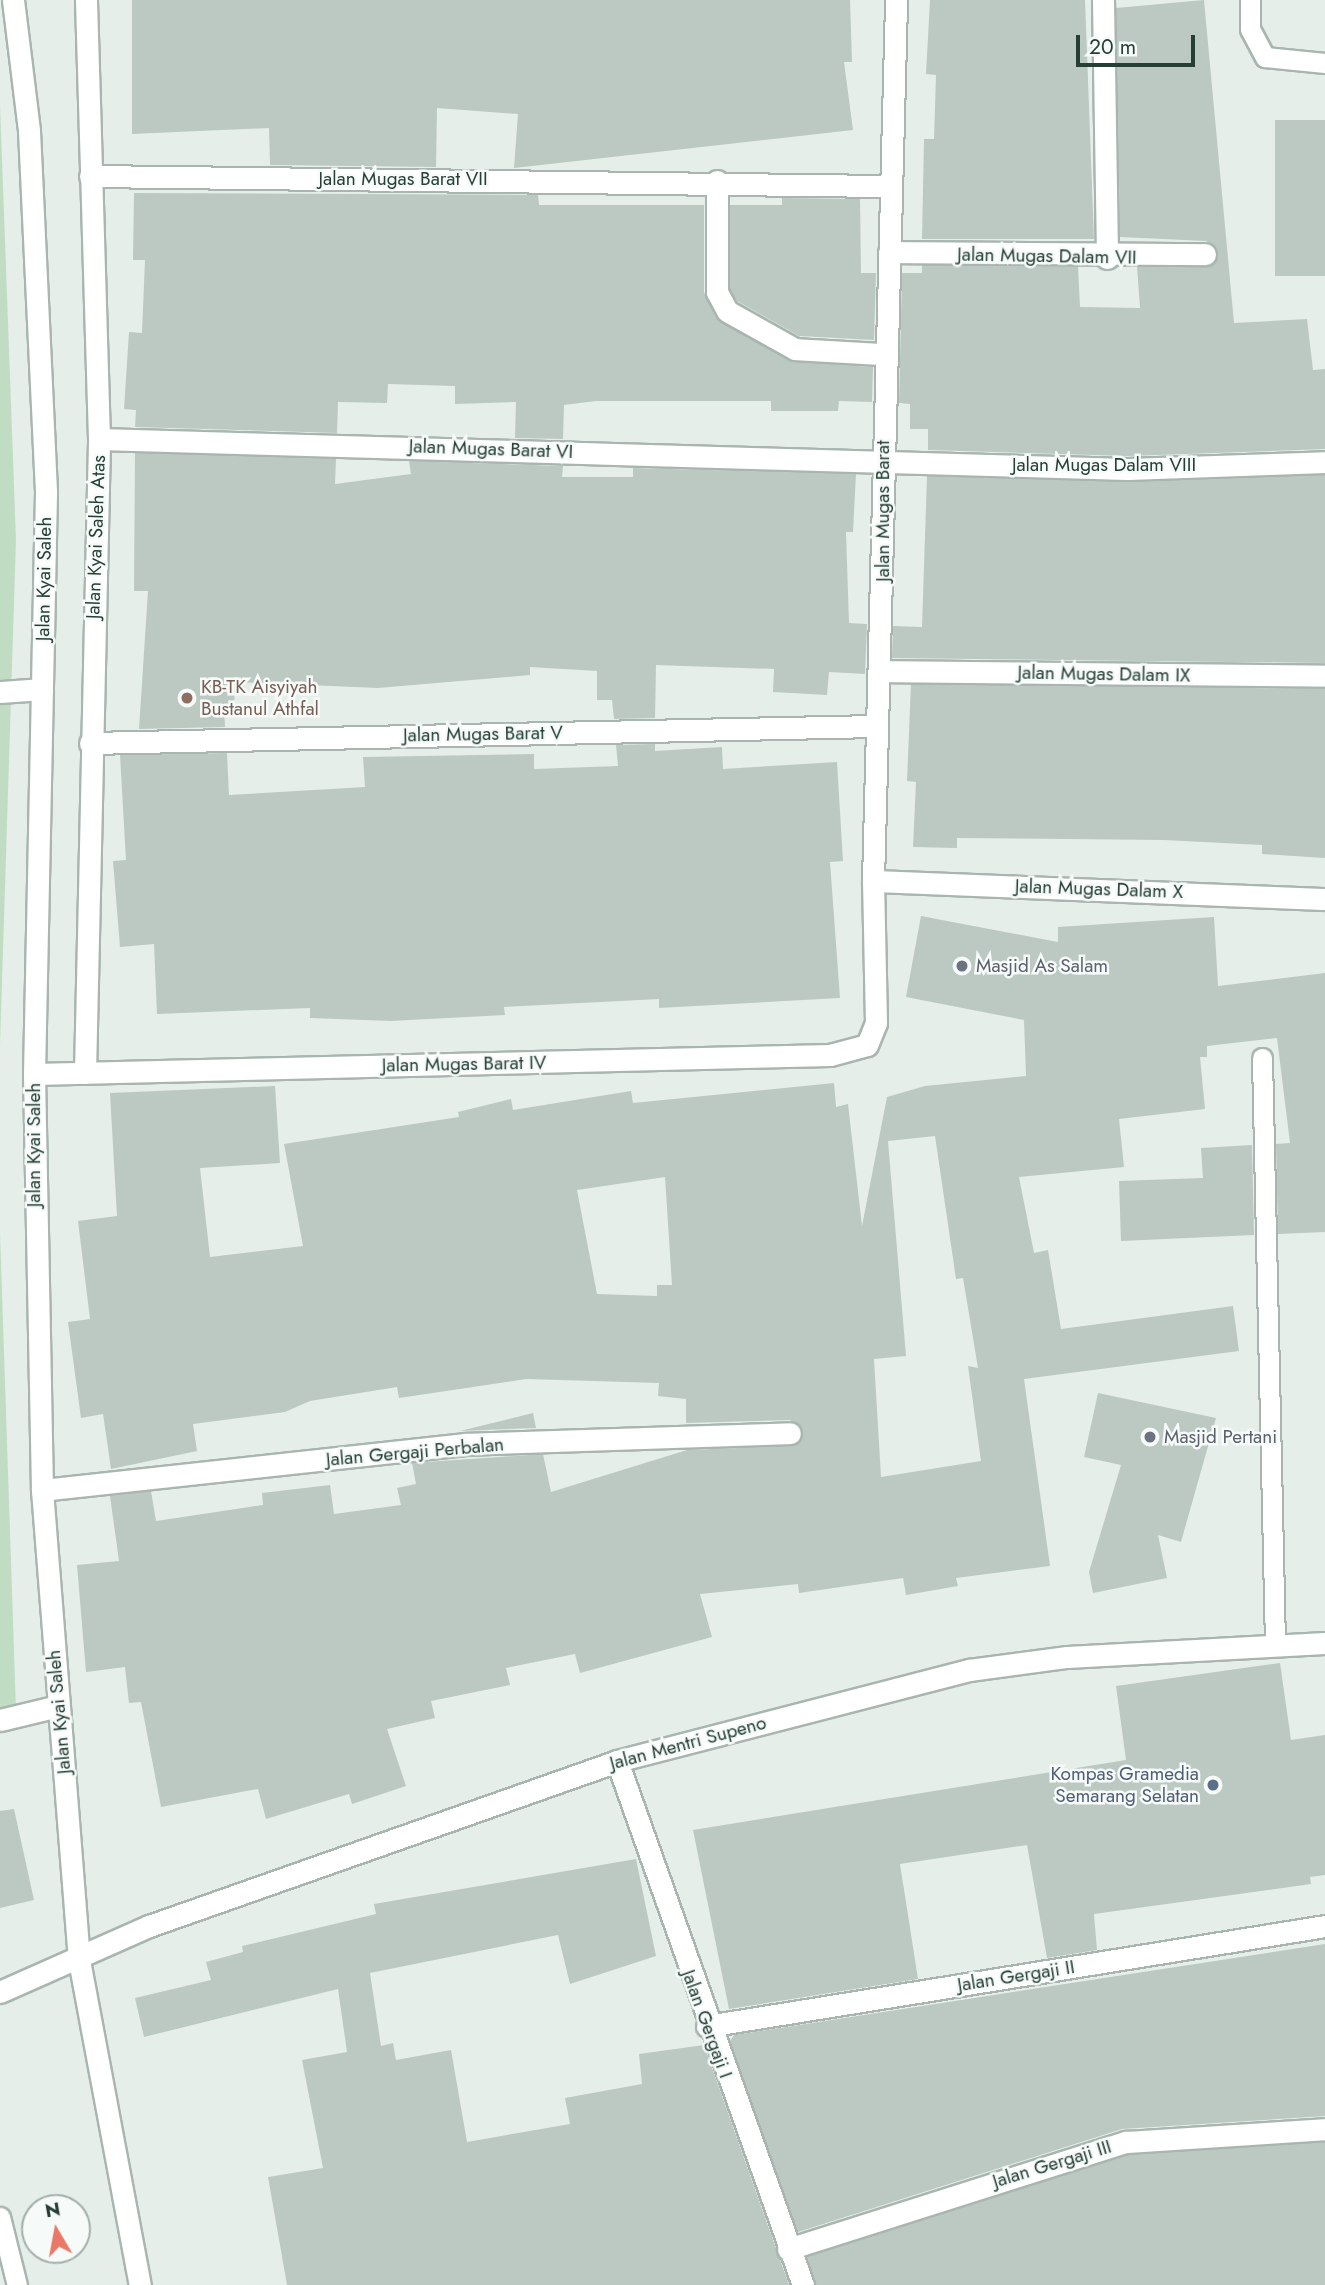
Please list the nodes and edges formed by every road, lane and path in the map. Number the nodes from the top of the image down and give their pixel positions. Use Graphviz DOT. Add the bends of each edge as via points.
graph roads {
  1 [pos="13,0"];
  2 [pos="86,0"];
  3 [pos="896,0"];
  4 [pos="1103,0"];
  5 [pos="1250,0"];
  6 [pos="1325,63"];
  7 [pos="90,176"];
  8 [pos="717,181"];
  9 [pos="891,186"];
  10 [pos="889,252"];
  11 [pos="1205,254"];
  12 [pos="1107,258"];
  13 [pos="883,354"];
  14 [pos="99,439"];
  15 [pos="884,460"];
  16 [pos="1325,462"];
  17 [pos="882,671"];
  18 [pos="1325,676"];
  19 [pos="42,689"];
  20 [pos="0,692"];
  21 [pos="877,726"];
  22 [pos="90,743"];
  23 [pos="873,881"];
  24 [pos="1325,900"];
  25 [pos="876,1023"];
  26 [pos="1262,1058"];
  27 [pos="85,1073"];
  28 [pos="34,1074"];
  29 [pos="790,1433"];
  30 [pos="42,1490"];
  31 [pos="1275,1643"];
  32 [pos="1325,1643"];
  33 [pos="58,1706"];
  34 [pos="0,1720"];
  35 [pos="617,1761"];
  36 [pos="1325,1926"];
  37 [pos="79,1960"];
  38 [pos="0,1992"];
  39 [pos="707,2026"];
  40 [pos="1325,2129"];
  41 [pos="0,2217"];
  42 [pos="788,2249"];
  43 [pos="17,2285"];
  44 [pos="140,2285"];
  45 [pos="803,2285"];
  1 -- 19 [label="street, Jalan Kyai Saleh" via="29,131 46,492"];
  2 -- 7 [label="street, Jalan Kyai Saleh Atas"];
  3 -- 9 [label="street, Jalan Mugas Barat"];
  4 -- 12 [label="street"];
  5 -- 6 [label="lane" via="1250,29 1265,57"];
  7 -- 8 [label="street, Jalan Mugas Barat VII"];
  7 -- 14 [label="street, Jalan Kyai Saleh Atas"];
  8 -- 9 [label="street, Jalan Mugas Barat VII"];
  8 -- 13 [label="street" via="715,248 722,306 795,348"];
  9 -- 10 [label="street, Jalan Mugas Barat"];
  10 -- 12 [label="street, Jalan Mugas Dalam VII"];
  10 -- 13 [label="street, Jalan Mugas Barat"];
  11 -- 12 [label="street, Jalan Mugas Dalam VII"];
  13 -- 15 [label="street, Jalan Mugas Barat"];
  14 -- 15 [label="street, Jalan Mugas Barat VI"];
  14 -- 22 [label="street, Jalan Kyai Saleh Atas"];
  15 -- 16 [label="street, Jalan Mugas Dalam VIII" via="1128,468"];
  15 -- 17 [label="street, Jalan Mugas Barat"];
  17 -- 18 [label="street, Jalan Mugas Dalam IX"];
  17 -- 21 [label="street, Jalan Mugas Barat"];
  19 -- 20 [label="street"];
  19 -- 28 [label="street, Jalan Kyai Saleh"];
  21 -- 22 [label="street, Jalan Mugas Barat V"];
  21 -- 23 [label="street, Jalan Mugas Barat"];
  22 -- 27 [label="street, Jalan Kyai Saleh Atas"];
  23 -- 24 [label="street, Jalan Mugas Dalam X"];
  23 -- 25 [label="street, Jalan Mugas Barat"];
  25 -- 27 [label="street, Jalan Mugas Barat IV" via="867,1045 830,1055"];
  26 -- 31 [label="lane"];
  27 -- 28 [label="street, Jalan Mugas Barat IV"];
  28 -- 30 [label="street, Jalan Kyai Saleh"];
  29 -- 30 [label="street, Jalan Gergaji Perbalan" via="465,1444"];
  30 -- 33 [label="street, Jalan Kyai Saleh"];
  31 -- 32 [label="street, Jalan Mentri Supeno"];
  31 -- 35 [label="street, Jalan Mentri Supeno" via="969,1670"];
  33 -- 34 [label="street"];
  33 -- 37 [label="street, Jalan Kyai Saleh"];
  35 -- 37 [label="street, Jalan Mentri Supeno" via="149,1926"];
  35 -- 39 [label="street, Jalan Gergaji I"];
  36 -- 39 [label="street, Jalan Gergaji II"];
  37 -- 38 [label="street, Jalan Mentri Supeno"];
  37 -- 44 [label="street, Jalan Kyai Saleh"];
  39 -- 42 [label="street, Jalan Gergaji I"];
  40 -- 42 [label="street, Jalan Gergaji III" via="1126,2142"];
  41 -- 43 [label="lane"];
  42 -- 45 [label="street, Jalan Gergaji I"];
}
